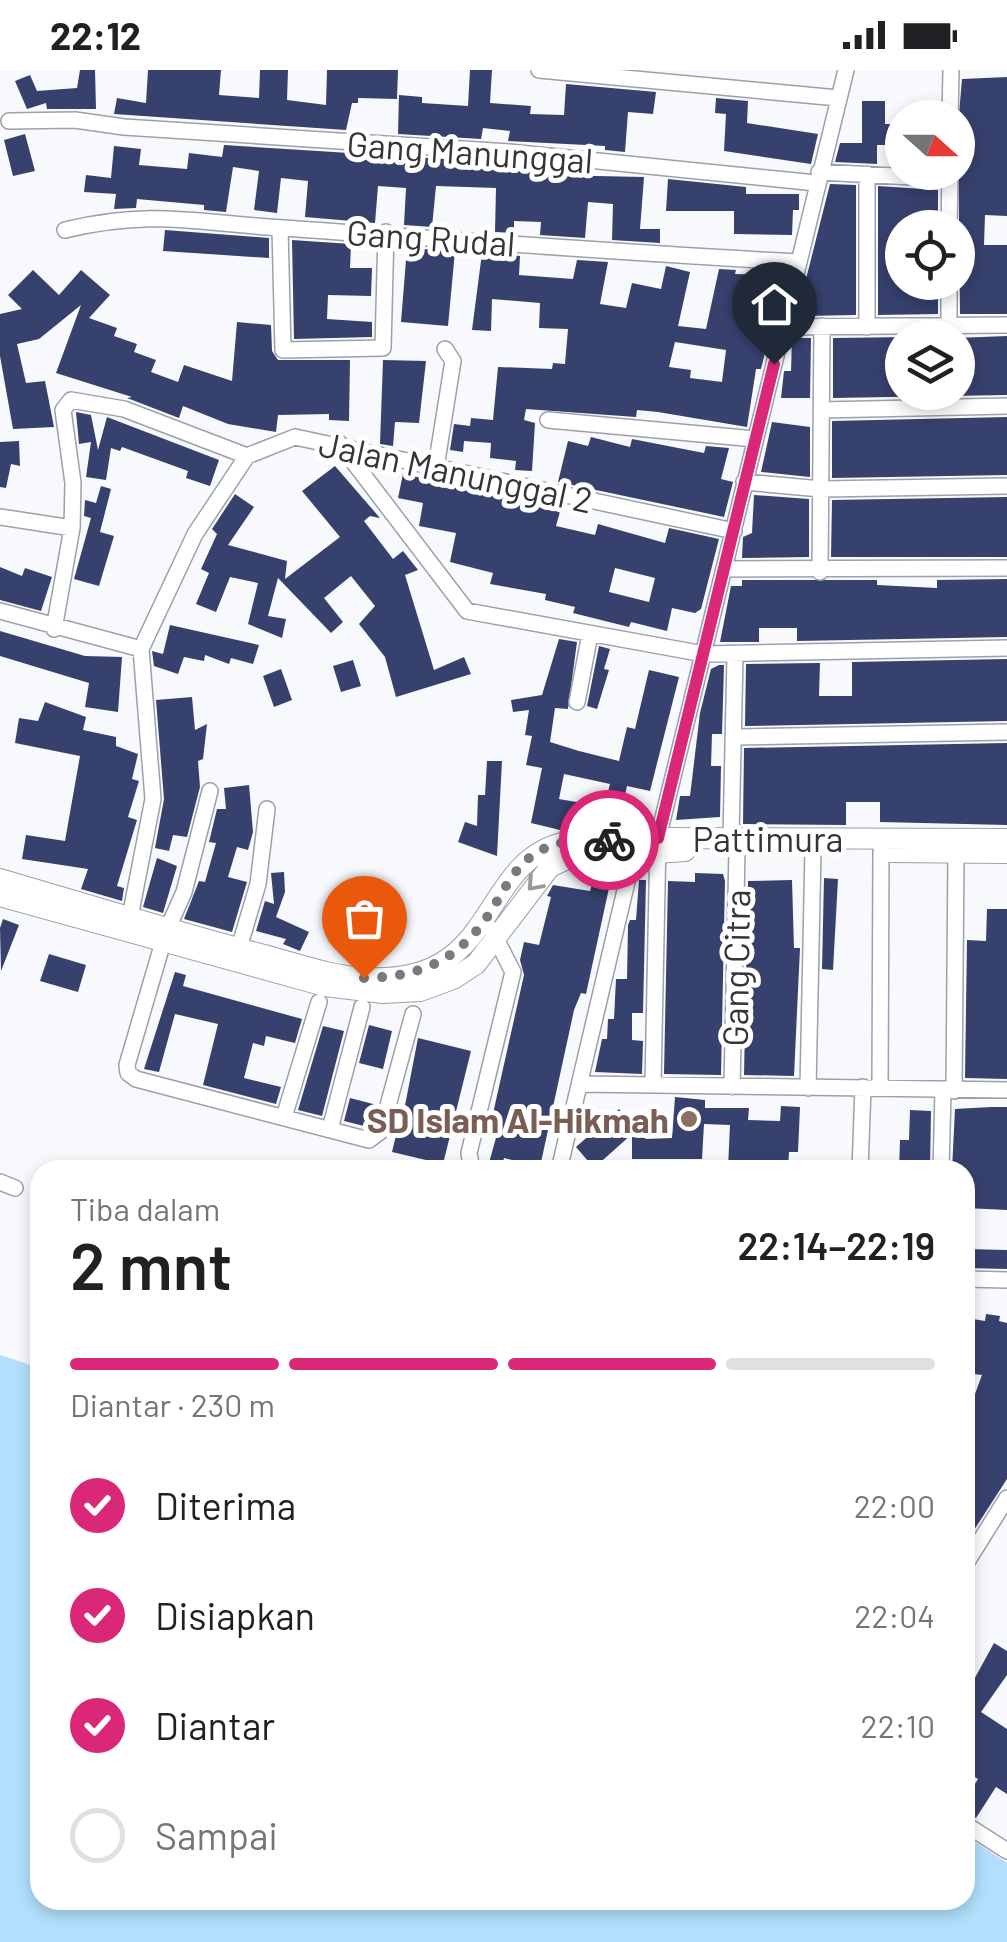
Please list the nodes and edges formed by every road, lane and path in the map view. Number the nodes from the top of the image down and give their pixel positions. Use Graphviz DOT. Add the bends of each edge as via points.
graph roads {
  1 [pos="540,70"];
  2 [pos="846,70"];
  3 [pos="951,70"];
  4 [pos="838,98"];
  5 [pos="950,100"];
  6 [pos="9,120"];
  7 [pos="867,174"];
  8 [pos="885,174"];
  9 [pos="818,178"];
  10 [pos="280,228"];
  11 [pos="65,230"];
  12 [pos="386,232"];
  13 [pos="798,262"];
  14 [pos="1007,325"];
  15 [pos="822,326"];
  16 [pos="783,327"];
  17 [pos="867,327"];
  18 [pos="885,327"];
  19 [pos="975,327"];
  20 [pos="445,348"];
  21 [pos="1007,406"];
  22 [pos="821,410"];
  23 [pos="548,420"];
  24 [pos="755,439"];
  25 [pos="340,443"];
  26 [pos="247,456"];
  27 [pos="436,467"];
  28 [pos="744,482"];
  29 [pos="1007,486"];
  30 [pos="821,489"];
  31 [pos="0,517"];
  32 [pos="72,528"];
  33 [pos="734,531"];
  34 [pos="1007,568"];
  35 [pos="726,570"];
  36 [pos="820,572"];
  37 [pos="0,612"];
  38 [pos="54,629"];
  39 [pos="590,634"];
  40 [pos="1007,648"];
  41 [pos="141,650"];
  42 [pos="704,654"];
  43 [pos="734,656"];
  44 [pos="577,702"];
  45 [pos="1007,732"];
  46 [pos="736,738"];
  47 [pos="210,792"];
  48 [pos="267,809"];
  49 [pos="1007,838"];
  50 [pos="734,844"];
  51 [pos="657,845"];
  52 [pos="635,846"];
  53 [pos="813,850"];
  54 [pos="882,852"];
  55 [pos="956,853"];
  56 [pos="1007,853"];
  57 [pos="0,879"];
  58 [pos="0,896"];
  59 [pos="130,918"];
  60 [pos="485,920"];
  61 [pos="165,935"];
  62 [pos="497,940"];
  63 [pos="198,944"];
  64 [pos="239,948"];
  65 [pos="319,1002"];
  66 [pos="362,1007"];
  67 [pos="413,1014"];
  68 [pos="581,1084"];
  69 [pos="653,1084"];
  70 [pos="732,1087"];
  71 [pos="872,1087"];
  72 [pos="808,1088"];
  73 [pos="1007,1090"];
  74 [pos="949,1091"];
  75 [pos="284,1117"];
  76 [pos="330,1129"];
  77 [pos="470,1160"];
  78 [pos="562,1160"];
  79 [pos="861,1160"];
  80 [pos="941,1160"];
  81 [pos="975,1280"];
  82 [pos="1007,1280"];
  83 [pos="1007,1498"];
  84 [pos="975,1549"];
  85 [pos="975,1830"];
  86 [pos="1007,1851"];
  1 -- 4 [label="street"];
  2 -- 4 [label="street"];
  3 -- 5 [label="street"];
  4 -- 9 [label="street"];
  6 -- 9 [label="street, Gang Manunggal"];
  7 -- 8 [label="street, Gang Manunggal"];
  7 -- 9 [label="street, Gang Manunggal"];
  7 -- 17 [label="street"];
  9 -- 13 [label="street"];
  10 -- 11 [label="street, Gang Rudal" via="127,216"];
  10 -- 12 [label="street, Gang Rudal"];
  10 -- 12 [label="street" via="282,350 383,348"];
  12 -- 13 [label="street, Gang Rudal"];
  13 -- 16 [label="street"];
  14 -- 19 [label="street"];
  15 -- 16 [label="street"];
  15 -- 17 [label="street"];
  15 -- 22 [label="street"];
  16 -- 24 [label="street"];
  17 -- 18 [label="street"];
  20 -- 27 [label="street" via="453,362"];
  21 -- 22 [label="street"];
  22 -- 30 [label="street"];
  23 -- 24 [label="street"];
  24 -- 28 [label="street"];
  25 -- 26 [label="street, Jalan Manunggal 2" via="295,437"];
  25 -- 27 [label="street, Jalan Manunggal 2"];
  25 -- 39 [label="street" via="467,611"];
  26 -- 32 [label="street" via="124,409 71,400 63,410"];
  26 -- 41 [label="street" via="195,534"];
  27 -- 33 [label="street, Jalan Manunggal 2"];
  28 -- 30 [label="street"];
  28 -- 33 [label="street"];
  29 -- 30 [label="street"];
  30 -- 36 [label="street"];
  31 -- 32 [label="street"];
  32 -- 38 [label="street"];
  33 -- 35 [label="street"];
  34 -- 36 [label="street"];
  35 -- 36 [label="street"];
  35 -- 42 [label="street"];
  37 -- 38 [label="street"];
  38 -- 41 [label="street"];
  39 -- 42 [label="street"];
  39 -- 44 [label="street"];
  40 -- 43 [label="street"];
  41 -- 59 [label="street" via="153,799"];
  42 -- 43 [label="street"];
  42 -- 51 [label="street"];
  43 -- 46 [label="street, Gang Citra"];
  45 -- 46 [label="street"];
  46 -- 50 [label="street, Gang Citra"];
  47 -- 61 [label="street" via="184,892"];
  48 -- 64 [label="street" via="258,884"];
  49 -- 50 [label="main road, Pattimura"];
  50 -- 51 [label="main road, Pattimura"];
  50 -- 53 [label="main road, Pattimura"];
  50 -- 70 [label="street, Gang Citra"];
  51 -- 52 [label="main road, Pattimura"];
  51 -- 69 [label="street"];
  52 -- 60 [label="main road, Pattimura" via="546,847 520,866"];
  52 -- 62 [label="main road, Pattimura, one-way" via="550,867 514,908"];
  52 -- 68 [label="street"];
  53 -- 54 [label="main road, Pattimura"];
  53 -- 72 [label="street"];
  54 -- 55 [label="main road, Pattimura"];
  54 -- 71 [label="street"];
  55 -- 56 [label="main road, Pattimura"];
  55 -- 74 [label="street"];
  57 -- 59 [label="main road, Pattimura"];
  58 -- 61 [label="main road, Pattimura"];
  59 -- 61 [label="main road, Pattimura"];
  60 -- 62 [label="street"];
  60 -- 64 [label="main road, Pattimura" via="472,940 437,966 389,978 326,971"];
  61 -- 63 [label="main road, Pattimura"];
  61 -- 75 [label="street" via="128,1073"];
  62 -- 63 [label="main road, Pattimura" via="454,979 420,991 382,993 324,986"];
  62 -- 77 [label="street" via="513,972"];
  63 -- 64 [label="main road, Pattimura"];
  65 -- 75 [label="street"];
  66 -- 76 [label="street"];
  67 -- 76 [label="street" via="378,1135 366,1140"];
  68 -- 69 [label="street"];
  68 -- 78 [label="street"];
  69 -- 70 [label="street"];
  70 -- 72 [label="street"];
  71 -- 72 [label="street"];
  71 -- 74 [label="street"];
  71 -- 79 [label="street"];
  73 -- 74 [label="street"];
  74 -- 80 [label="street"];
  75 -- 76 [label="street"];
  81 -- 82 [label="street"];
  83 -- 84 [label="street"];
  85 -- 86 [label="street"];
}
